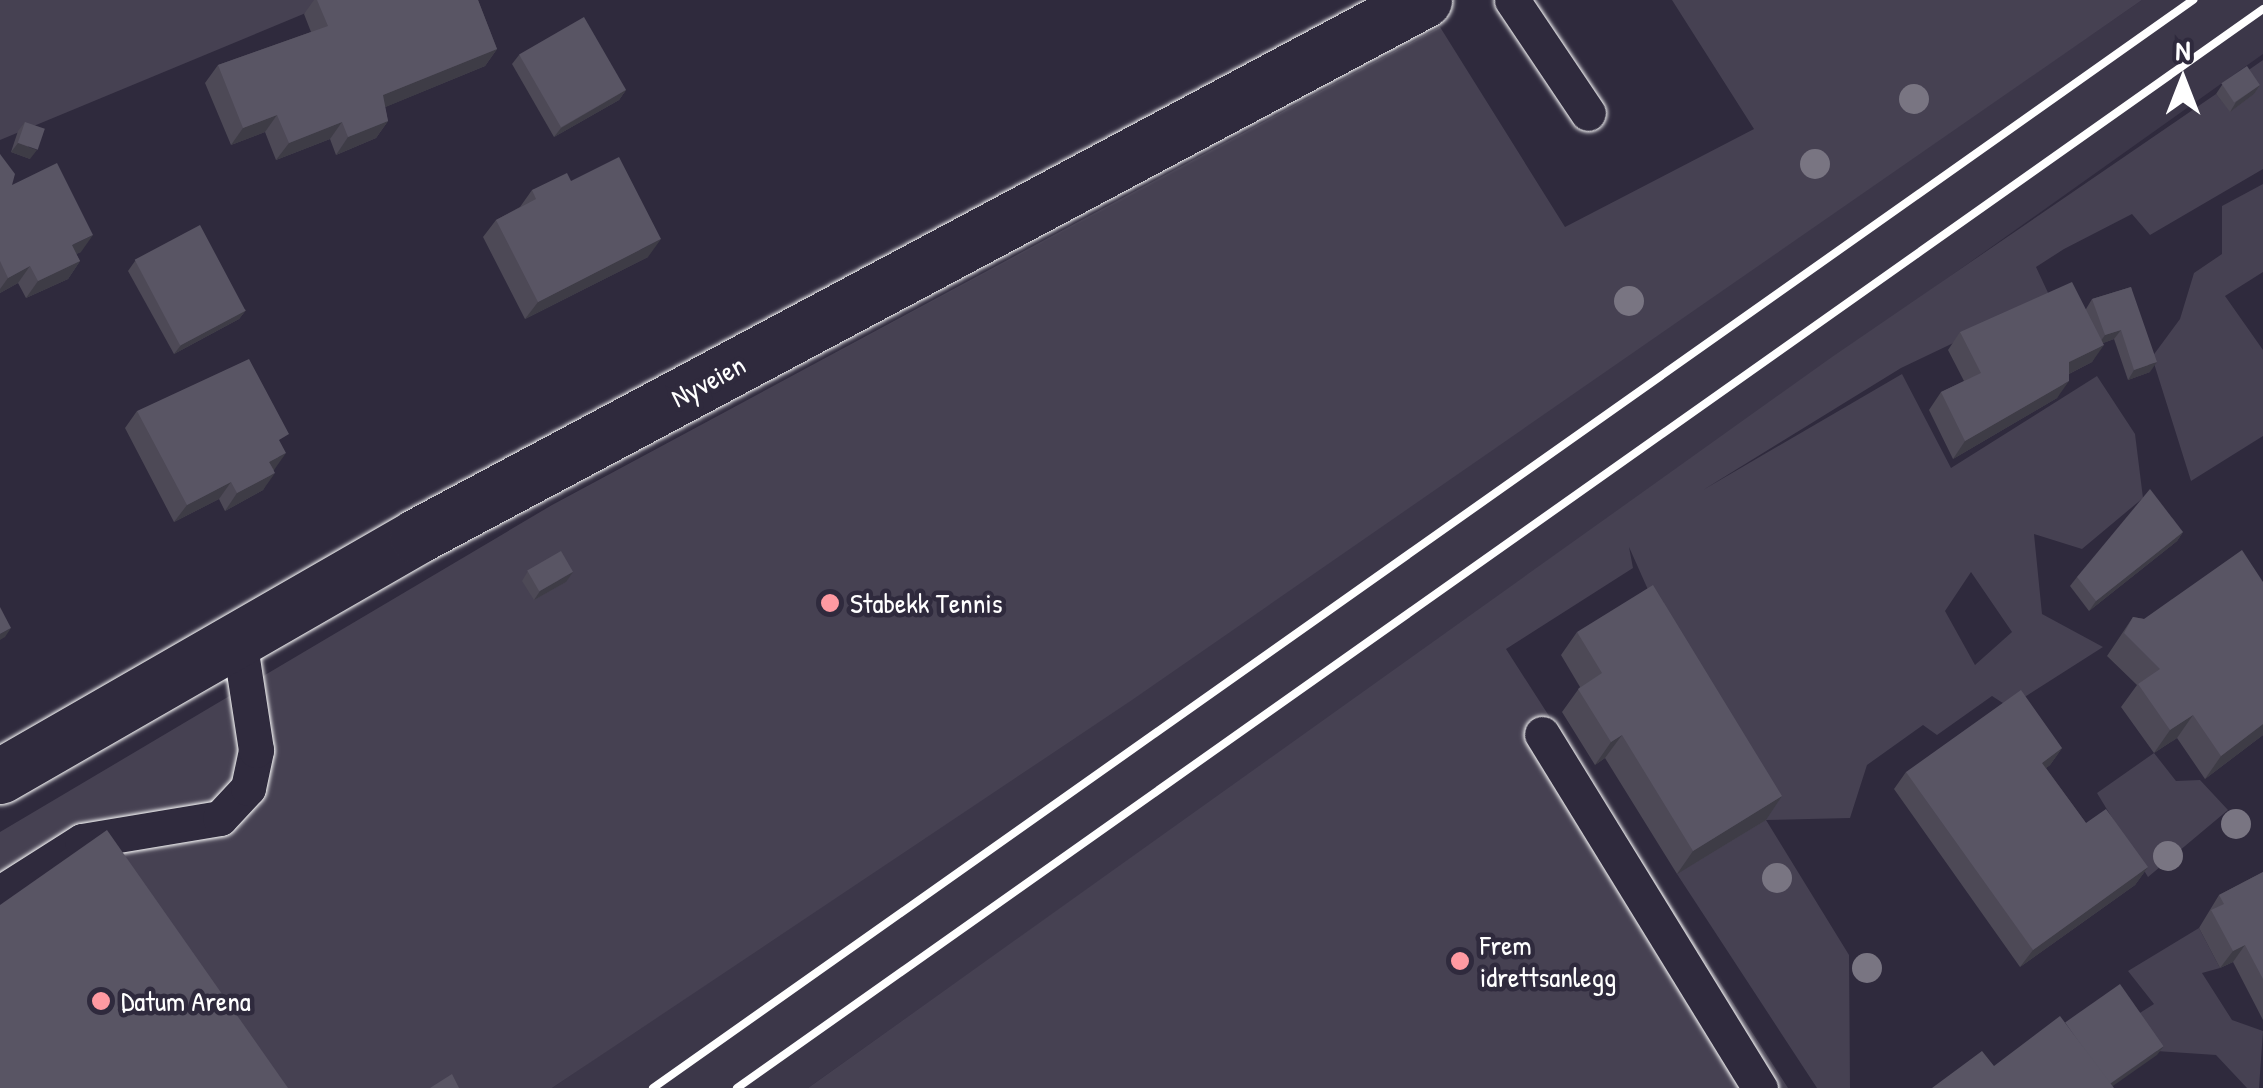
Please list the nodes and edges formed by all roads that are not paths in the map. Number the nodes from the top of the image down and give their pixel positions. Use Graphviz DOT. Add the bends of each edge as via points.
graph roads {
  1 [pos="1424,0"];
  2 [pos="1512,0"];
  3 [pos="1588,113"];
  4 [pos="238,638"];
  5 [pos="1542,734"];
  6 [pos="0,776"];
  7 [pos="0,893"];
  8 [pos="1760,1088"];
  1 -- 4 [label="street, Nyveien"];
  2 -- 3 [label="lane"];
  4 -- 6 [label="street, Nyveien"];
  4 -- 7 [label="lane" via="256,750 248,788 220,818 82,840"];
  5 -- 8 [label="lane"];
}
